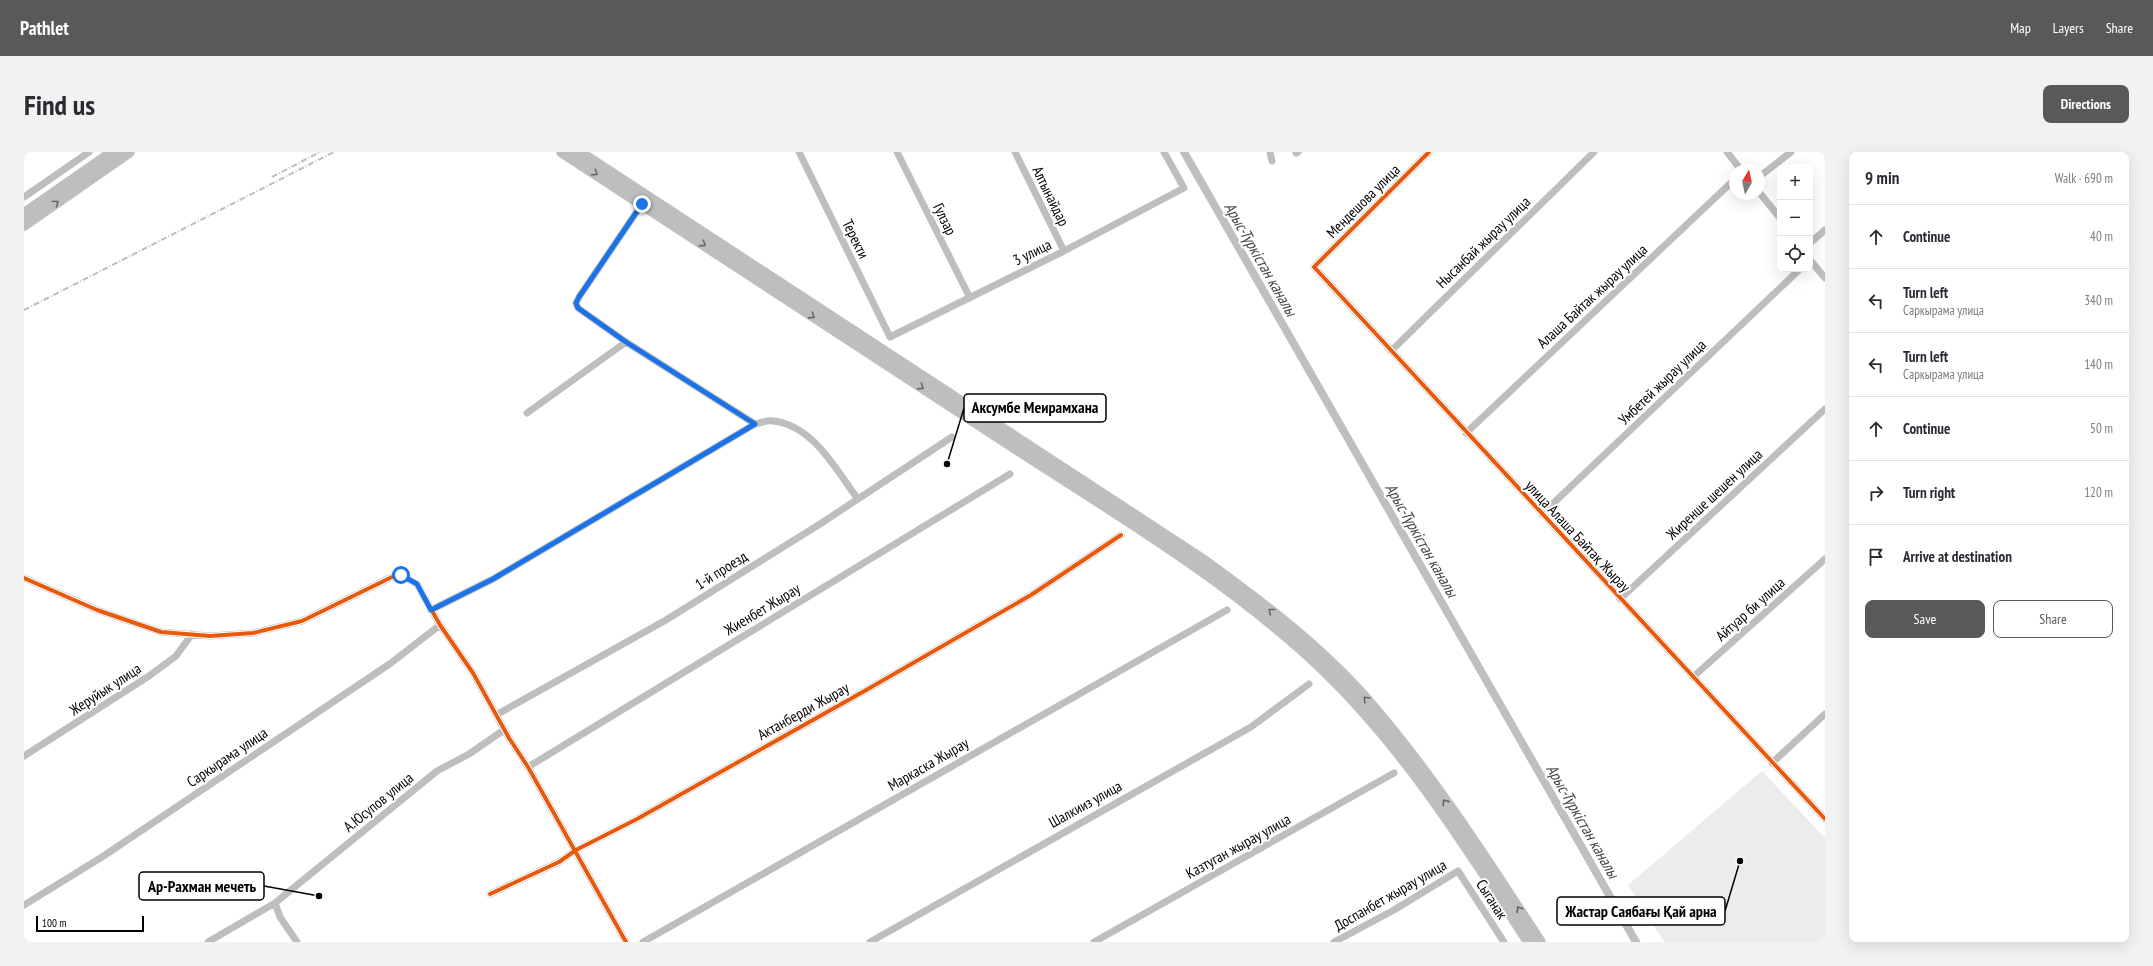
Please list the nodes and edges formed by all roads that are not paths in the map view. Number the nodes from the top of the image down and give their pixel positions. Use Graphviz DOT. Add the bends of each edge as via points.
graph roads {
  1 [pos="89,152"];
  2 [pos="113,152"];
  3 [pos="129,152"];
  4 [pos="562,152"];
  5 [pos="579,152"];
  6 [pos="798,152"];
  7 [pos="897,152"];
  8 [pos="1015,152"];
  9 [pos="1164,152"];
  10 [pos="1270,152"];
  11 [pos="1429,152"];
  12 [pos="1594,152"];
  13 [pos="1727,152"];
  14 [pos="1791,152"];
  15 [pos="1272,162"];
  16 [pos="1736,164"];
  17 [pos="1765,172"];
  18 [pos="1729,185"];
  19 [pos="24,197"];
  20 [pos="1765,199"];
  21 [pos="642,204"];
  22 [pos="24,214"];
  23 [pos="1777,214"];
  24 [pos="24,225"];
  25 [pos="1825,230"];
  26 [pos="1813,240"];
  27 [pos="1064,251"];
  28 [pos="1813,264"];
  29 [pos="1314,267"];
  30 [pos="1797,272"];
  31 [pos="1825,278"];
  32 [pos="970,298"];
  33 [pos="890,337"];
  34 [pos="626,342"];
  35 [pos="1391,351"];
  36 [pos="1825,409"];
  37 [pos="527,413"];
  38 [pos="755,424"];
  39 [pos="1466,433"];
  40 [pos="952,437"];
  41 [pos="1010,474"];
  42 [pos="858,499"];
  43 [pos="1542,514"];
  44 [pos="1121,536"];
  45 [pos="1825,559"];
  46 [pos="24,578"];
  47 [pos="1620,599"];
  48 [pos="431,610"];
  49 [pos="1227,610"];
  50 [pos="440,625"];
  51 [pos="192,634"];
  52 [pos="1693,678"];
  53 [pos="1309,684"];
  54 [pos="1825,714"];
  55 [pos="496,715"];
  56 [pos="504,730"];
  57 [pos="24,756"];
  58 [pos="1772,762"];
  59 [pos="528,767"];
  60 [pos="1394,773"];
  61 [pos="1825,820"];
  62 [pos="576,850"];
  63 [pos="1458,871"];
  64 [pos="490,894"];
  65 [pos="275,903"];
  66 [pos="24,904"];
  67 [pos="208,942"];
  68 [pos="297,942"];
  69 [pos="626,942"];
  70 [pos="643,942"];
  71 [pos="870,942"];
  72 [pos="1094,942"];
  73 [pos="1334,942"];
  74 [pos="1504,942"];
  75 [pos="1529,942"];
  76 [pos="1540,942"];
  1 -- 19 [label="street"];
  2 -- 22 [label="highway"];
  24 -- 3 [label="highway, one-way"];
  4 -- 21 [label="highway, one-way"];
  76 -- 5 [label="highway, one-way" via="1483,855 1415,759 1378,712 1335,668 1278,617 1191,552"];
  6 -- 33 [label="street, Теректи"];
  7 -- 32 [label="street, Гулзар"];
  8 -- 27 [label="street, Алтынайдар"];
  9 -- 27 [label="street, 3 улица" via="1184,188"];
  10 -- 15 [label="street"];
  11 -- 29 [label="street, Мендешова улица"];
  12 -- 35 [label="street, Нысанбай жырау улица"];
  13 -- 16 [label="street"];
  14 -- 17 [label="street"];
  18 -- 39 [label="street, Алаша Байтак жырау улица"];
  20 -- 23 [label="street"];
  21 -- 34 [label="street" via="576,303 578,308"];
  21 -- 75 [label="highway, one-way" via="1192,564 1290,638 1375,724 1407,764"];
  25 -- 26 [label="street"];
  27 -- 32 [label="street, 3 улица"];
  28 -- 31 [label="street"];
  29 -- 35 [label="street, улица Алаша Байтақ Жырау"];
  30 -- 43 [label="street, Умбетей жырау улица"];
  32 -- 33 [label="street, 3 улица"];
  34 -- 37 [label="street"];
  34 -- 38 [label="street"];
  35 -- 39 [label="street, улица Алаша Байтақ Жырау"];
  36 -- 47 [label="street, Жиренше шешен улица"];
  38 -- 42 [label="street" via="771,420 781,422 815,442"];
  38 -- 48 [label="street" via="493,579"];
  39 -- 43 [label="street, улица Алаша Байтақ Жырау"];
  40 -- 42 [label="street, 1-й проезд"];
  41 -- 59 [label="street, Жиенбет Жырау"];
  42 -- 55 [label="street, 1-й проезд" via="666,620"];
  43 -- 47 [label="street, улица Алаша Байтақ Жырау"];
  44 -- 62 [label="street, Актанберди Жырау" via="1031,595 868,689 637,819"];
  45 -- 52 [label="street, Айтуар би улица"];
  46 -- 51 [label="street" via="96,610 161,632"];
  47 -- 52 [label="street, улица Алаша Байтақ Жырау"];
  48 -- 50 [label="street"];
  48 -- 51 [label="street" via="417,584 401,575 302,621 253,633 210,636"];
  49 -- 70 [label="street, Маркаска Жырау"];
  50 -- 55 [label="street"];
  50 -- 66 [label="street, Саркырама улица" via="378,671 102,857"];
  51 -- 57 [label="street, Жеруйык улица" via="176,656 149,676"];
  52 -- 58 [label="street, улица Алаша Байтақ Жырау"];
  53 -- 71 [label="street, Шалкииз улица" via="1251,727"];
  54 -- 58 [label="street"];
  55 -- 56 [label="street"];
  56 -- 59 [label="street"];
  56 -- 65 [label="street, А.Юсупов улица" via="469,754 437,771"];
  58 -- 61 [label="street, улица Алаша Байтақ Жырау"];
  59 -- 62 [label="street"];
  60 -- 72 [label="street, Казтуган жырау улица"];
  62 -- 64 [label="street, Актанберди Жырау" via="559,862"];
  62 -- 69 [label="street"];
  63 -- 73 [label="street, Доспанбет жырау улица" via="1394,910"];
  63 -- 74 [label="street, Сыганак"];
  65 -- 67 [label="street, А.Юсупов улица"];
  65 -- 68 [label="street" via="280,917"];
}
